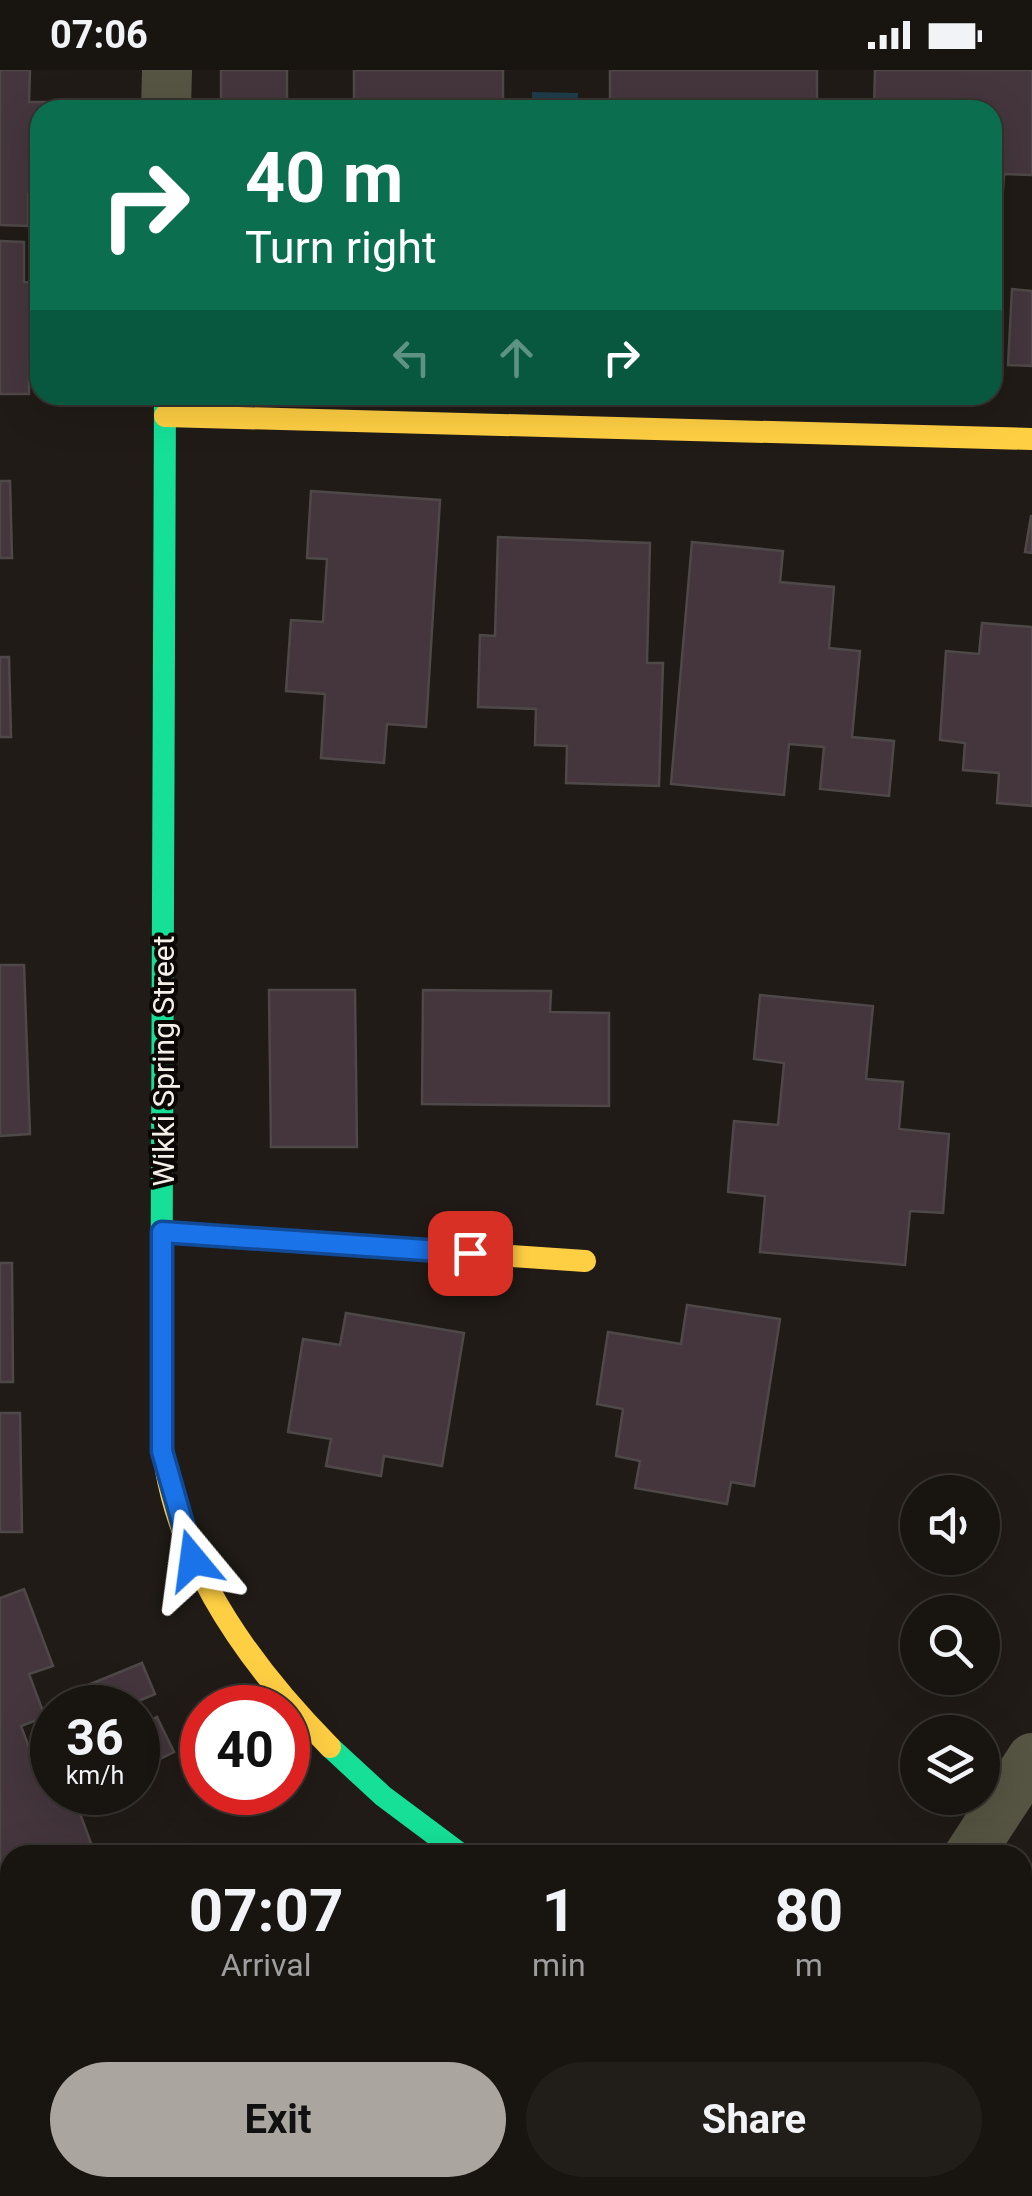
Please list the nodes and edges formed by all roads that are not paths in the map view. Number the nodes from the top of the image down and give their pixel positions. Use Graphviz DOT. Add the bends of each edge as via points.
graph roads {
  1 [pos="167,70"];
  2 [pos="166,100"];
  3 [pos="165,406"];
  4 [pos="1032,438"];
  5 [pos="162,1232"];
  6 [pos="585,1261"];
  7 [pos="1032,1758"];
  8 [pos="447,1845"];
  9 [pos="975,1845"];
  1 -- 2 [label="street"];
  3 -- 4 [label="street"];
  3 -- 5 [label="street, Wikki Spring Street"];
  5 -- 6 [label="street"];
  5 -- 8 [label="street, Wikki Spring Street" via="162,1451 193,1560 249,1654 326,1740"];
  7 -- 9 [label="street"];
}
